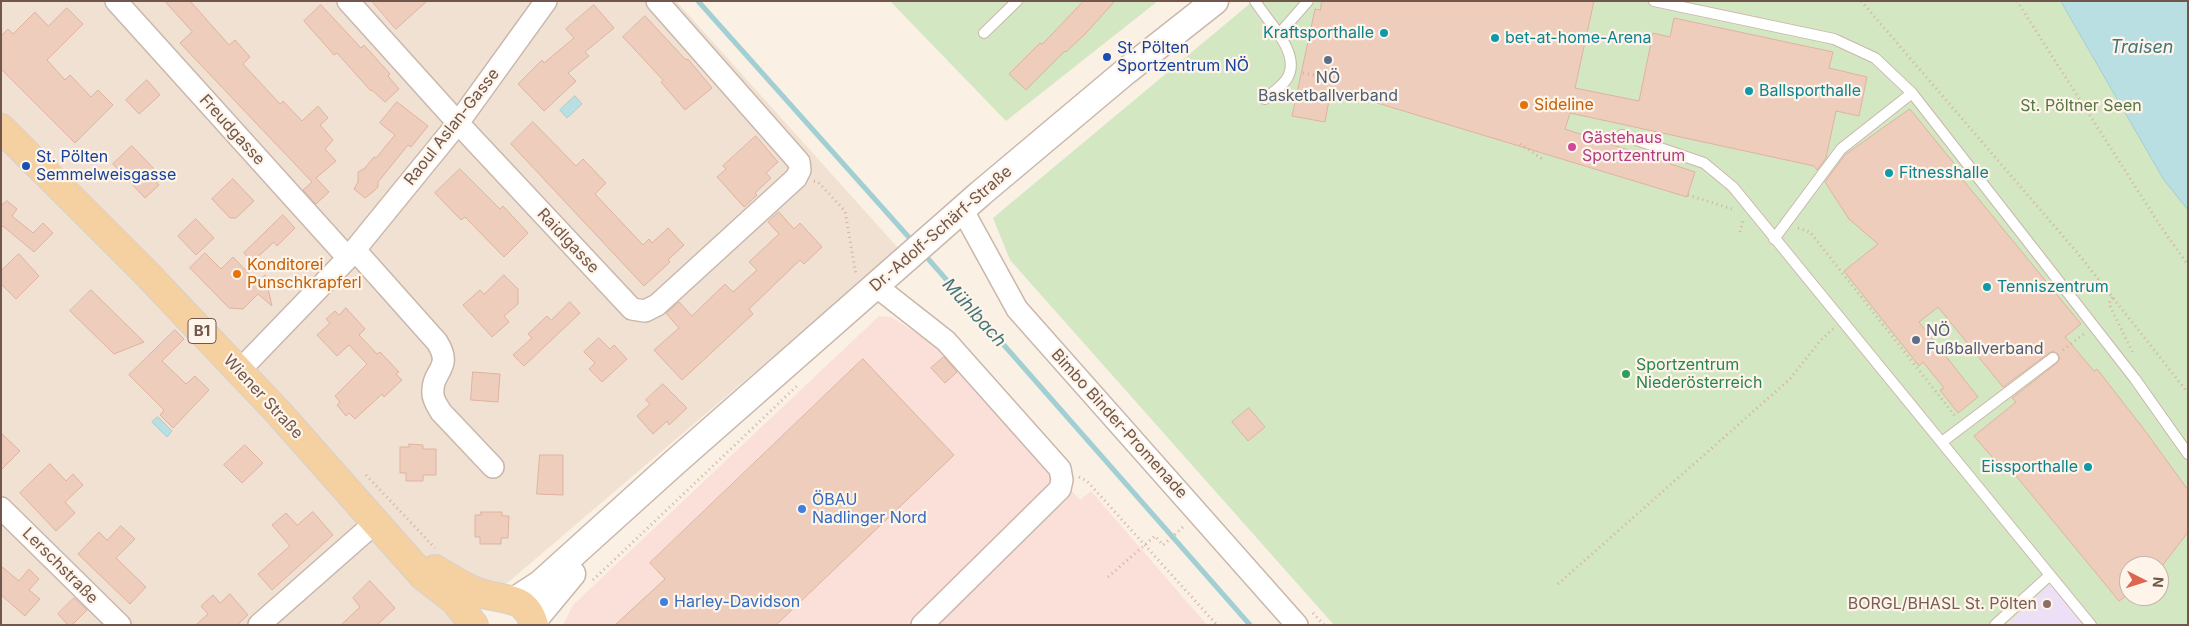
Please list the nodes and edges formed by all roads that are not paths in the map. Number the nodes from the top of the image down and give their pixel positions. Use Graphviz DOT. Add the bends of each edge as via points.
graph roads {
  1 [pos="116,1"];
  2 [pos="348,1"];
  3 [pos="546,1"];
  4 [pos="657,1"];
  5 [pos="1017,1"];
  6 [pos="1215,1"];
  7 [pos="1255,1"];
  8 [pos="1308,1"];
  9 [pos="1654,1"];
  10 [pos="984,33"];
  11 [pos="1279,34"];
  12 [pos="1912,93"];
  13 [pos="1265,99"];
  14 [pos="458,122"];
  15 [pos="1,128"];
  16 [pos="1622,135"];
  17 [pos="962,209"];
  18 [pos="1774,239"];
  19 [pos="352,254"];
  20 [pos="873,289"];
  21 [pos="2053,358"];
  22 [pos="240,371"];
  23 [pos="1942,442"];
  24 [pos="2188,454"];
  25 [pos="674,463"];
  26 [pos="493,467"];
  27 [pos="1,508"];
  28 [pos="376,522"];
  29 [pos="395,542"];
  30 [pos="2050,574"];
  31 [pos="508,600"];
  32 [pos="1304,618"];
  33 [pos="271,621"];
  34 [pos="533,623"];
  35 [pos="120,625"];
  36 [pos="474,625"];
  37 [pos="922,625"];
  38 [pos="1995,625"];
  39 [pos="2091,625"];
  1 -- 19 [label="street, Freudgasse"];
  2 -- 14 [label="street, Raidlgasse"];
  3 -- 14 [label="street, Raoul Aslan-Gasse"];
  4 -- 14 [label="street, Raidlgasse" via="798,170 657,306 645,311 632,309"];
  5 -- 10 [label="lane"];
  6 -- 17 [label="street, Dr.-Adolf-Schärf-Straße"];
  7 -- 11 [label="lane"];
  8 -- 11 [label="lane"];
  9 -- 12 [label="lane" via="1834,39 1875,58"];
  11 -- 13 [label="lane" via="1288,52 1290,70 1286,80"];
  12 -- 18 [label="lane" via="1841,150"];
  12 -- 24 [label="lane" via="2135,379"];
  14 -- 19 [label="street, Raoul Aslan-Gasse"];
  15 -- 22 [label="main road, Wiener Straße / B1"];
  16 -- 18 [label="lane" via="1704,163 1733,187"];
  17 -- 20 [label="street, Dr.-Adolf-Schärf-Straße"];
  17 -- 32 [label="street, Bimbo Binder-Promenade" via="1017,309"];
  18 -- 23 [label="lane"];
  19 -- 22 [label="street, Raoul Aslan-Gasse"];
  19 -- 26 [label="street" via="444,353 444,363 433,393 435,402"];
  20 -- 25 [label="street, Dr.-Adolf-Schärf-Straße"];
  20 -- 37 [label="street" via="946,341 1060,469 1062,480 1060,489"];
  21 -- 23 [label="lane"];
  22 -- 28 [label="main road, Wiener Straße / B1"];
  23 -- 30 [label="lane"];
  25 -- 31 [label="street, Dr.-Adolf-Schärf-Straße" via="540,584"];
  25 -- 34 [label="street, Dr.-Adolf-Schärf-Straße" via="552,596"];
  27 -- 35 [label="street, Lerschstraße"];
  28 -- 29 [label="main road, Wiener Straße / B1"];
  28 -- 33 [label="street"];
  29 -- 31 [label="main road, B1" via="475,592"];
  29 -- 36 [label="main road, B1" via="423,576 455,601"];
  30 -- 38 [label="lane"];
  30 -- 39 [label="lane"];
  31 -- 34 [label="main road" via="522,605"];
  31 -- 36 [label="main road, B1" via="490,602 483,607"];
}
